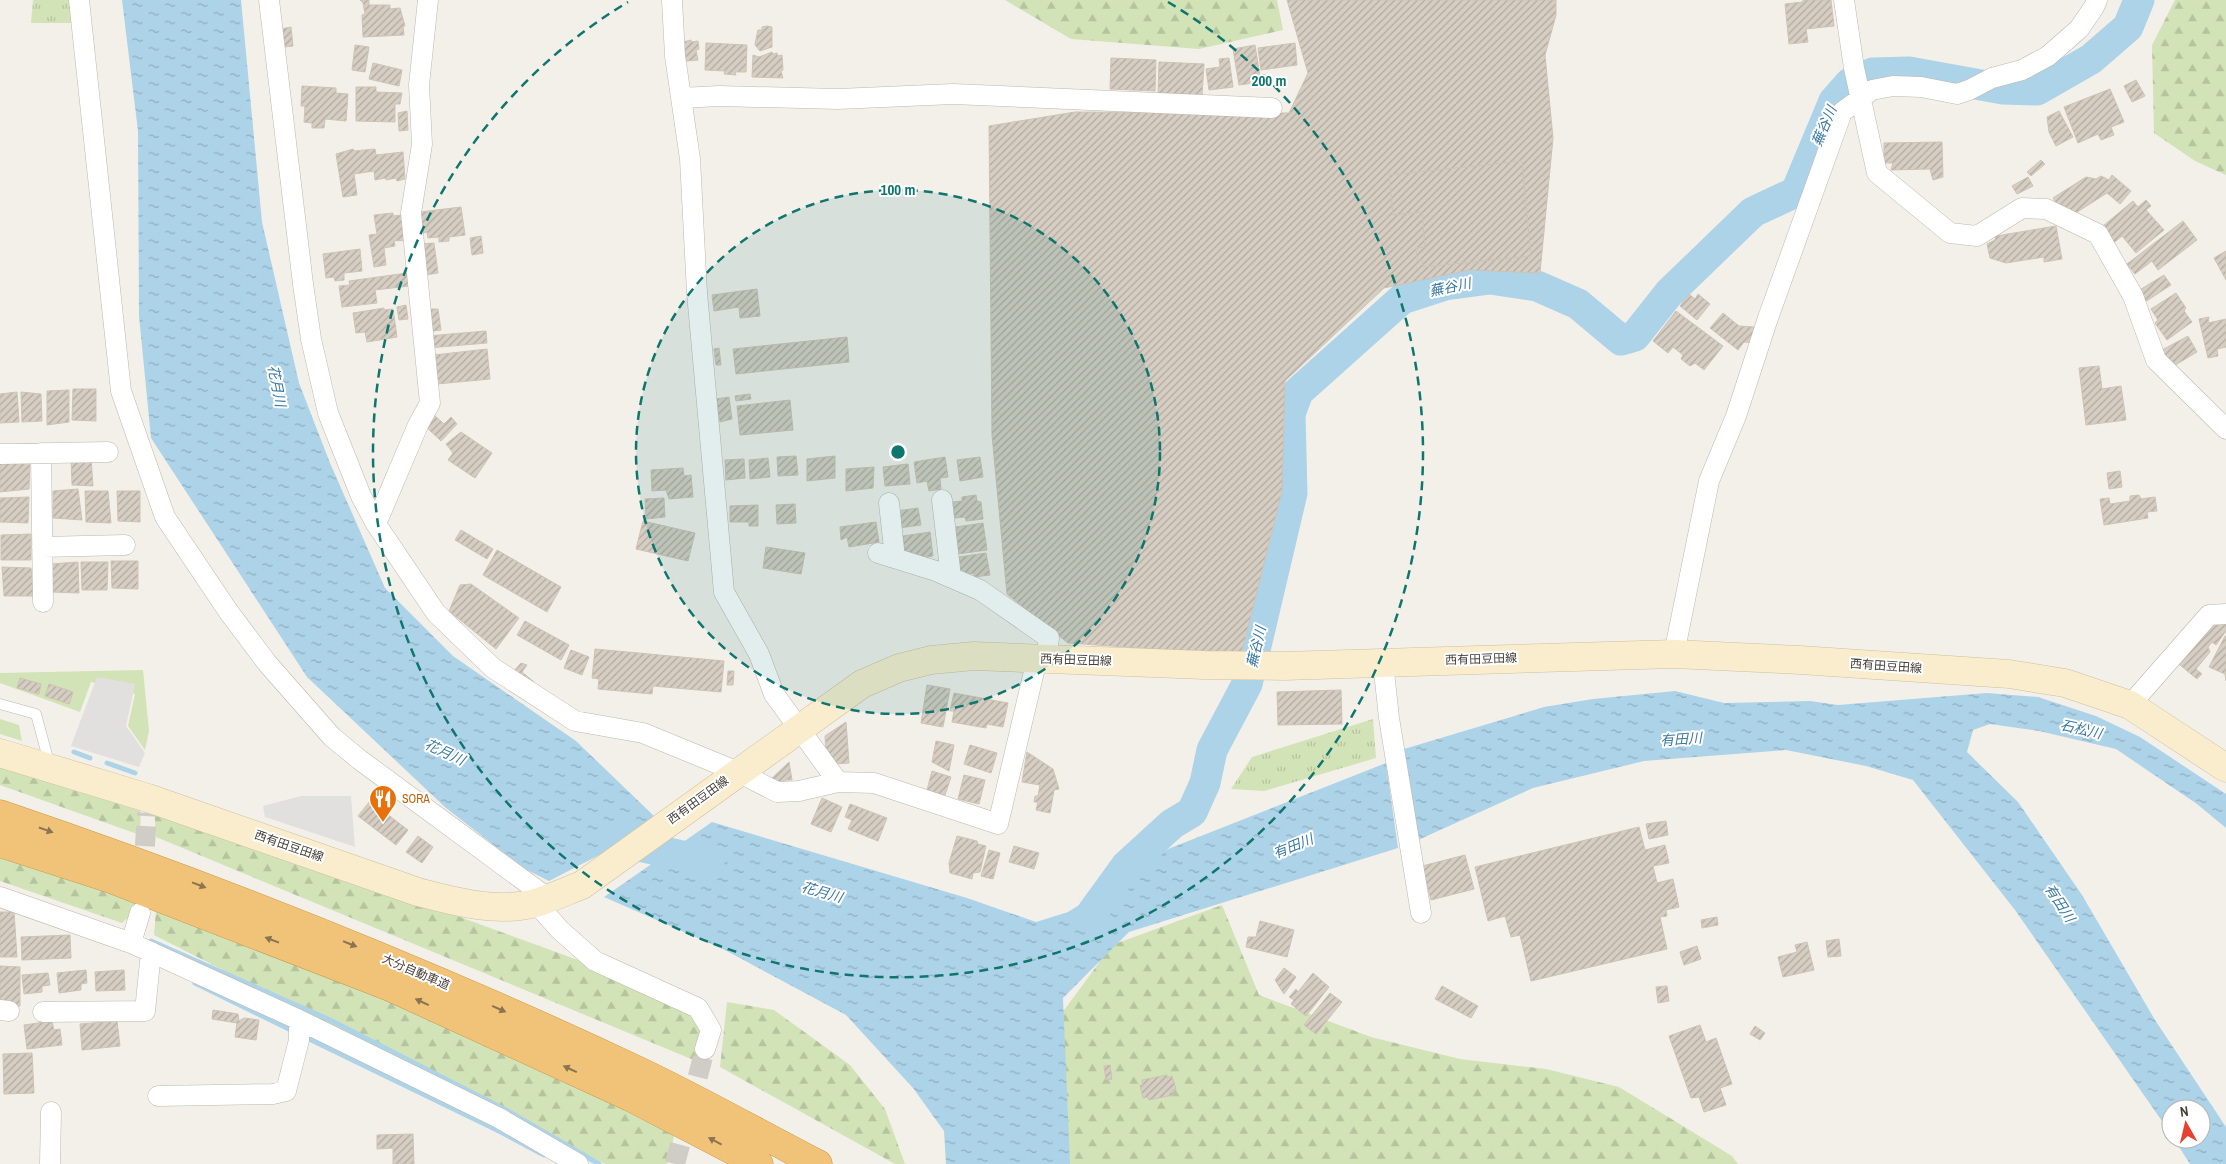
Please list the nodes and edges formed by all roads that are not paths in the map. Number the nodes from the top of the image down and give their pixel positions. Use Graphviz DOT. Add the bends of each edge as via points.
graph roads {
  1 [pos="79,0"];
  2 [pos="269,0"];
  3 [pos="428,0"];
  4 [pos="672,0"];
  5 [pos="1844,0"];
  6 [pos="2097,0"];
  7 [pos="1858,87"];
  8 [pos="681,98"];
  9 [pos="1272,108"];
  10 [pos="2226,429"];
  11 [pos="108,452"];
  12 [pos="41,453"];
  13 [pos="0,454"];
  14 [pos="942,500"];
  15 [pos="889,503"];
  16 [pos="376,524"];
  17 [pos="125,545"];
  18 [pos="42,547"];
  19 [pos="951,577"];
  20 [pos="43,602"];
  21 [pos="2226,614"];
  22 [pos="1674,654"];
  23 [pos="1042,659"];
  24 [pos="1383,662"];
  25 [pos="0,704"];
  26 [pos="2130,705"];
  27 [pos="799,727"];
  28 [pos="0,753"];
  29 [pos="51,768"];
  30 [pos="2226,768"];
  31 [pos="731,777"];
  32 [pos="838,782"];
  33 [pos="0,814"];
  34 [pos="0,842"];
  35 [pos="0,897"];
  36 [pos="542,900"];
  37 [pos="140,913"];
  38 [pos="1421,913"];
  39 [pos="131,943"];
  40 [pos="150,958"];
  41 [pos="44,1012"];
  42 [pos="299,1029"];
  43 [pos="706,1049"];
  44 [pos="158,1096"];
  45 [pos="51,1112"];
  46 [pos="50,1164"];
  47 [pos="578,1164"];
  48 [pos="758,1164"];
  49 [pos="818,1164"];
  1 -- 36 [label="street" via="121,391 165,517 262,656 332,737"];
  2 -- 16 [label="street" via="311,339 328,413"];
  3 -- 16 [label="street" via="419,85 422,144 412,213 430,403"];
  4 -- 8 [label="street"];
  5 -- 7 [label="street"];
  6 -- 7 [label="street" via="2079,29 2048,56 2022,70 1958,94 1921,87 1893,86 1872,90"];
  7 -- 10 [label="street" via="1877,173 1950,233 1977,236 2022,208 2046,209 2098,234 2133,296 2156,360"];
  7 -- 22 [label="street" via="1842,112 1736,416 1709,481"];
  8 -- 9 [label="street" via="838,99 953,94"];
  8 -- 27 [label="street" via="690,159 697,293 724,592 758,654 774,694"];
  11 -- 12 [label="street"];
  12 -- 13 [label="street"];
  12 -- 18 [label="street"];
  14 -- 19 [label="street"];
  15 -- 19 [label="street" via="887,556"];
  16 -- 31 [label="street" via="436,613 493,668 574,721 643,732"];
  17 -- 18 [label="street"];
  18 -- 20 [label="street"];
  19 -- 23 [label="street" via="980,590 1049,638"];
  21 -- 26 [label="street" via="2209,615"];
  22 -- 24 [label="main road, 西有田豆田線"];
  22 -- 26 [label="main road, 西有田豆田線" via="2008,674 2065,683"];
  23 -- 24 [label="main road, 西有田豆田線" via="1284,666"];
  23 -- 27 [label="main road, 西有田豆田線" via="974,656 931,660 899,668 862,684"];
  23 -- 32 [label="street" via="998,824 874,783"];
  24 -- 38 [label="street"];
  25 -- 29 [label="lane" via="36,714"];
  26 -- 30 [label="main road, 西有田豆田線"];
  27 -- 31 [label="main road, 西有田豆田線"];
  27 -- 32 [label="street"];
  28 -- 29 [label="main road, 西有田豆田線"];
  29 -- 36 [label="main road, 西有田豆田線" via="147,805 418,892 463,903 498,907"];
  31 -- 32 [label="street" via="777,792 799,791"];
  31 -- 36 [label="main road, 西有田豆田線" via="582,884"];
  33 -- 49 [label="highway, 大分自動車道, one-way" via="135,861 400,964 640,1072"];
  48 -- 34 [label="highway, 大分自動車道, one-way" via="630,1097 390,987 111,879"];
  35 -- 39 [label="street"];
  36 -- 43 [label="street" via="560,930 594,961 698,1008 711,1030"];
  37 -- 39 [label="street"];
  39 -- 40 [label="street"];
  40 -- 41 [label="street" via="145,1010"];
  40 -- 42 [label="street"];
  42 -- 44 [label="street" via="286,1091"];
  42 -- 47 [label="street" via="500,1118"];
  45 -- 46 [label="street"];
}
